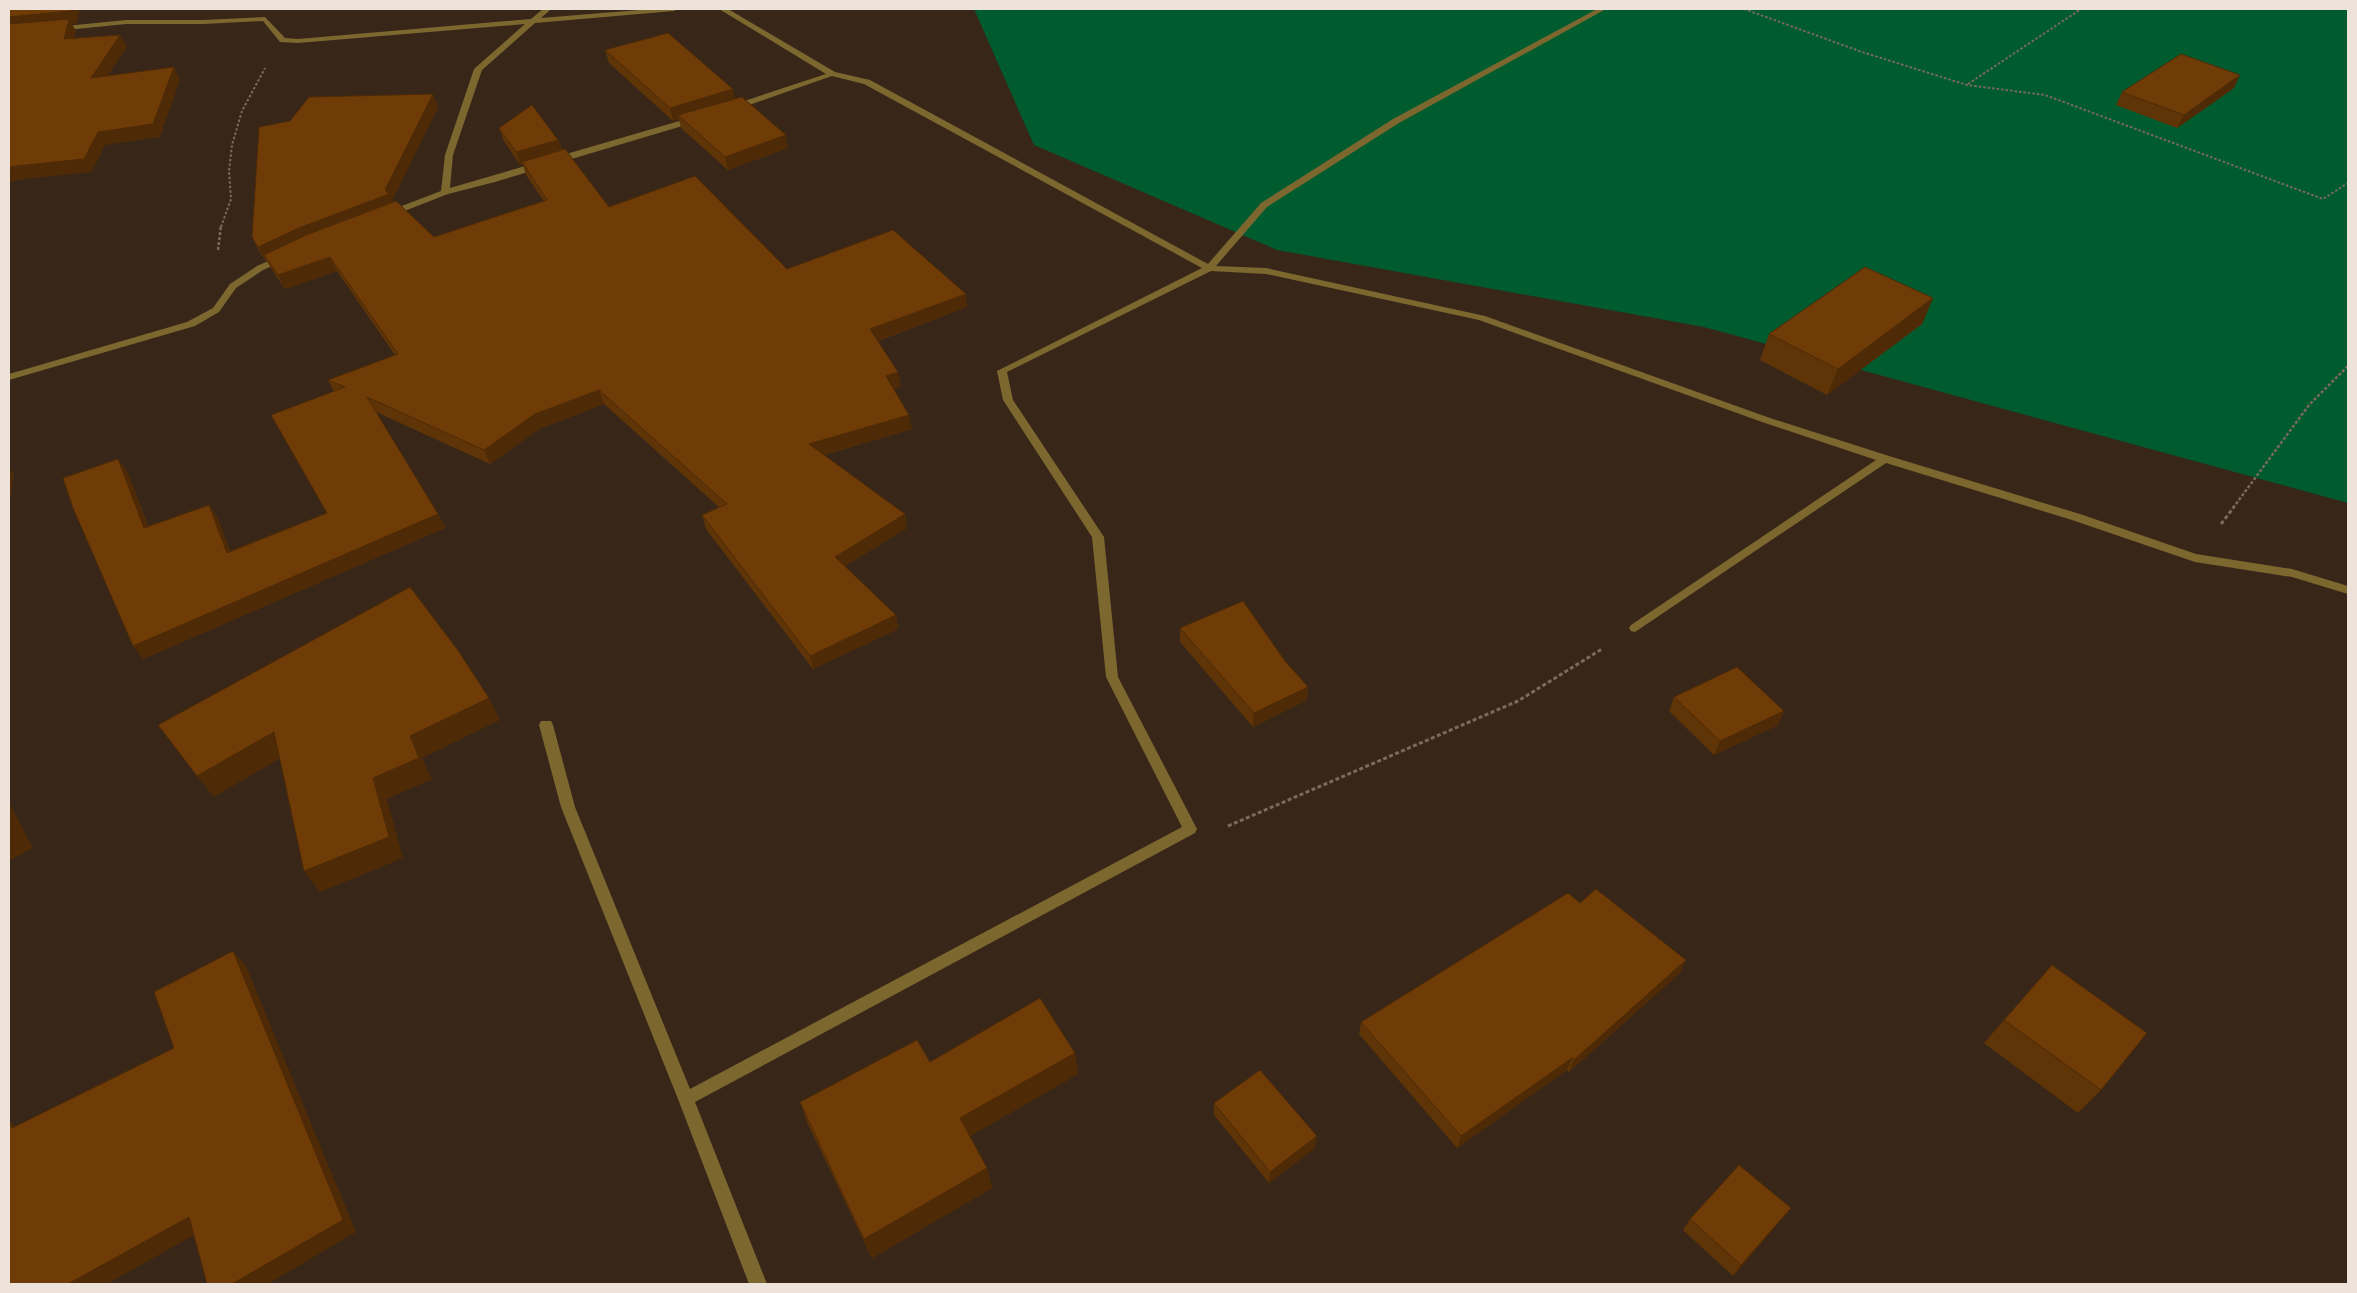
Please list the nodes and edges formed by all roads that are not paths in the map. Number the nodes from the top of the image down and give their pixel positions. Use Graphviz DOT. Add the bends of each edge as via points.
graph roads {
  1 [pos="262,9"];
  2 [pos="547,9"];
  3 [pos="674,9"];
  4 [pos="723,9"];
  5 [pos="1602,9"];
  6 [pos="265,19"];
  7 [pos="535,19"];
  8 [pos="48,30"];
  9 [pos="832,74"];
  10 [pos="445,192"];
  11 [pos="382,217"];
  12 [pos="293,253"];
  13 [pos="1209,268"];
  14 [pos="9,377"];
  15 [pos="1886,459"];
  16 [pos="2348,590"];
  17 [pos="1635,628"];
  18 [pos="546,725"];
  19 [pos="686,1099"];
  20 [pos="758,1284"];
  1 -- 6 [label="street"];
  2 -- 7 [label="street"];
  3 -- 7 [label="street"];
  4 -- 9 [label="street"];
  5 -- 13 [label="street" via="1396,120 1264,205"];
  6 -- 7 [label="street" via="283,40 298,41"];
  6 -- 8 [label="street" via="126,22"];
  7 -- 10 [label="street" via="478,69 449,155"];
  9 -- 10 [label="street" via="713,114"];
  9 -- 13 [label="street" via="867,82"];
  10 -- 11 [label="street"];
  12 -- 14 [label="street" via="260,268 233,286 216,310 191,324"];
  13 -- 15 [label="street" via="1266,271 1482,318 1766,420"];
  13 -- 19 [label="street" via="1002,371 1008,400 1098,537 1112,677 1190,829"];
  15 -- 16 [label="street" via="2076,517 2196,558 2292,573"];
  15 -- 17 [label="street"];
  18 -- 19 [label="street" via="568,807"];
  19 -- 20 [label="street"];
}
